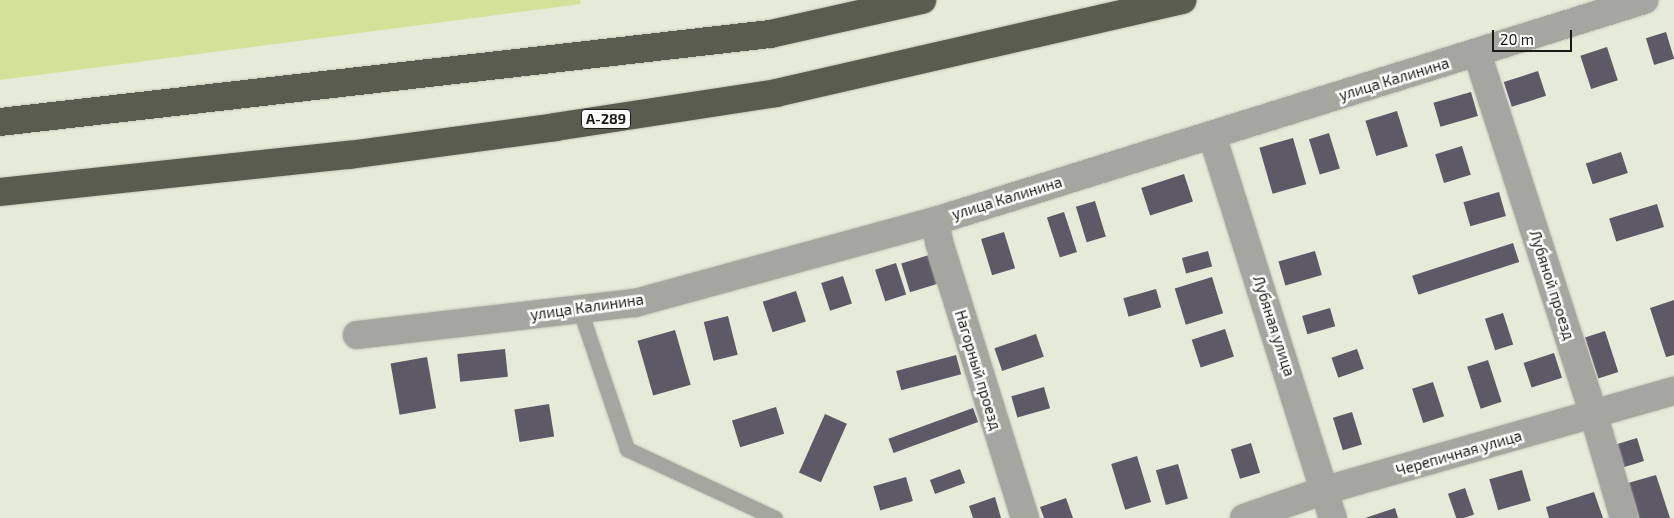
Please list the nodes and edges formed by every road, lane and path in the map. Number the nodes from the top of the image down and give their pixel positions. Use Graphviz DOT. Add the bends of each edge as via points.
graph roads {
  1 [pos="922,0"];
  2 [pos="1183,0"];
  3 [pos="1644,0"];
  4 [pos="1477,53"];
  5 [pos="0,122"];
  6 [pos="1212,135"];
  7 [pos="0,192"];
  8 [pos="935,220"];
  9 [pos="580,310"];
  10 [pos="356,335"];
  11 [pos="1674,391"];
  12 [pos="1594,416"];
  13 [pos="1326,490"];
  14 [pos="775,518"];
  15 [pos="1025,518"];
  16 [pos="1244,518"];
  17 [pos="1333,518"];
  18 [pos="1624,518"];
  1 -- 5 [label="highway" via="770,34"];
  2 -- 7 [label="highway, А-289" via="776,92 358,154"];
  3 -- 4 [label="street, улица Калинина"];
  4 -- 6 [label="street, улица Калинина"];
  4 -- 12 [label="street, Лубяной проезд"];
  6 -- 8 [label="street, улица Калинина"];
  6 -- 13 [label="street, Лубяная улица"];
  8 -- 9 [label="street, улица Калинина" via="635,303"];
  8 -- 15 [label="street, Нагорный проезд" via="938,242"];
  9 -- 10 [label="street, улица Калинина"];
  9 -- 14 [label="lane" via="627,449"];
  11 -- 12 [label="street, Черепичная улица"];
  12 -- 13 [label="street, Черепичная улица"];
  12 -- 18 [label="street, Лубяной проезд"];
  13 -- 16 [label="street, Черепичная улица"];
  13 -- 17 [label="street, Лубяная улица"];
}
